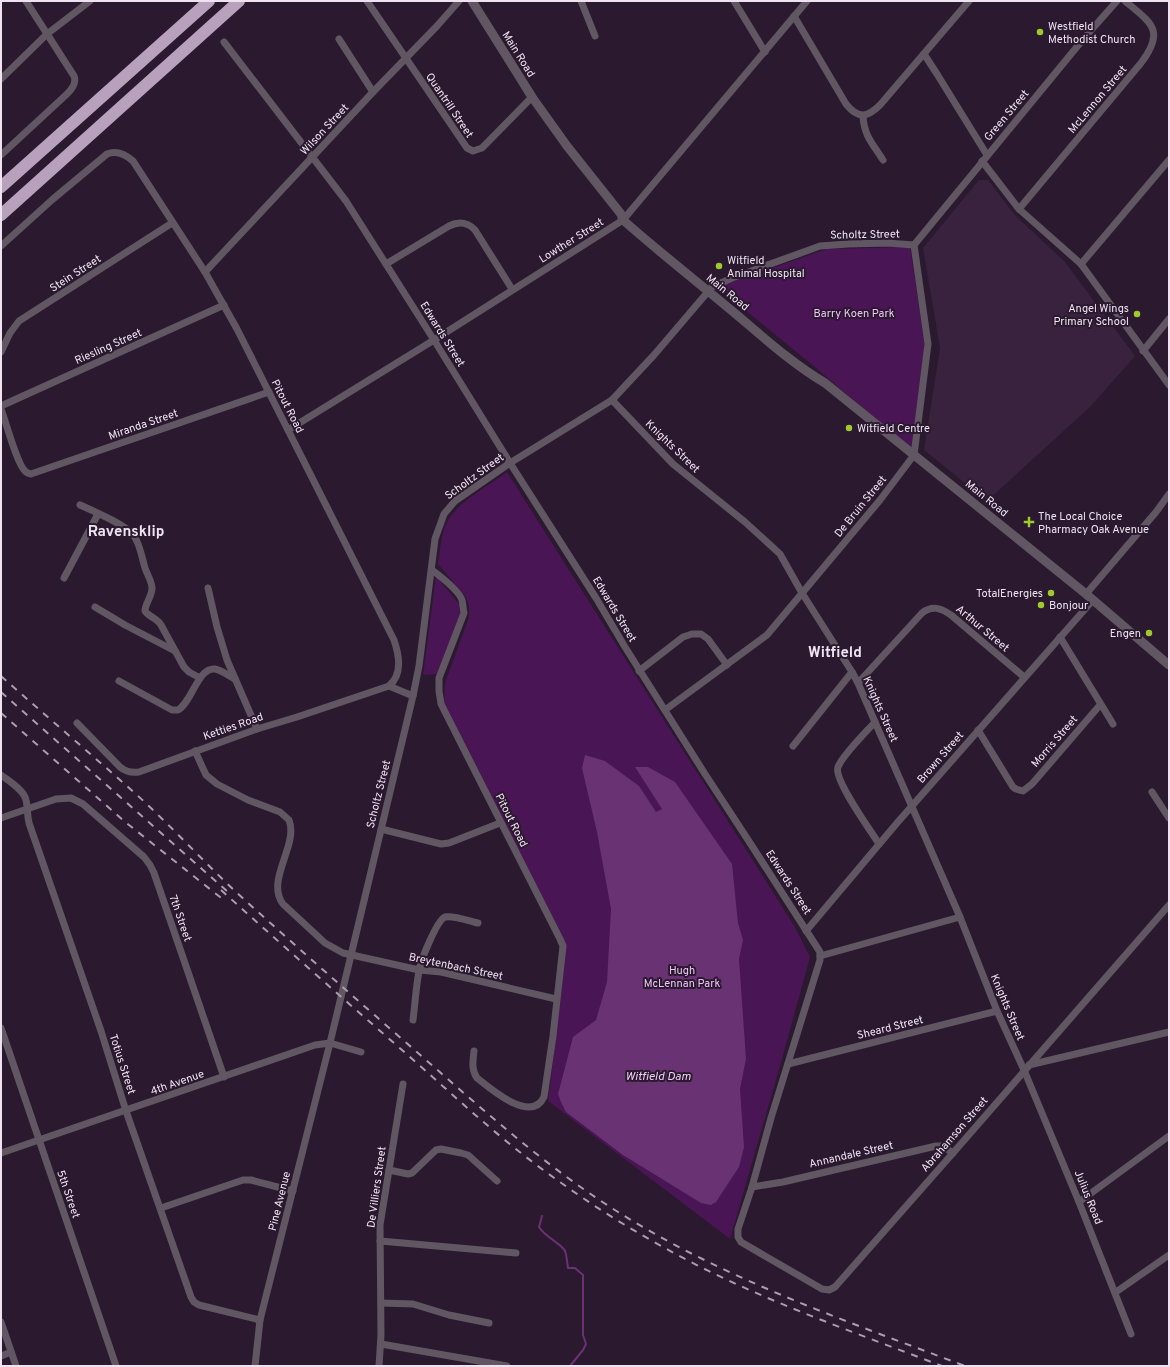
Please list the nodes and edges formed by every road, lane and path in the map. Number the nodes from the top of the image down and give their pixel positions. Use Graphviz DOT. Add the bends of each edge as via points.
graph roads {
  1 [pos="26,1"];
  2 [pos="90,1"];
  3 [pos="209,1"];
  4 [pos="239,1"];
  5 [pos="367,1"];
  6 [pos="458,1"];
  7 [pos="472,1"];
  8 [pos="581,1"];
  9 [pos="734,1"];
  10 [pos="807,1"];
  11 [pos="969,1"];
  12 [pos="1117,1"];
  13 [pos="1125,1"];
  14 [pos="794,16"];
  15 [pos="47,34"];
  16 [pos="595,36"];
  17 [pos="339,39"];
  18 [pos="224,42"];
  19 [pos="765,52"];
  20 [pos="924,54"];
  21 [pos="406,58"];
  22 [pos="1,78"];
  23 [pos="373,92"];
  24 [pos="532,97"];
  25 [pos="860,115"];
  26 [pos="1,155"];
  27 [pos="312,157"];
  28 [pos="985,158"];
  29 [pos="883,160"];
  30 [pos="1169,160"];
  31 [pos="1,186"];
  32 [pos="1019,209"];
  33 [pos="1,215"];
  34 [pos="623,217"];
  35 [pos="172,223"];
  36 [pos="914,245"];
  37 [pos="1,246"];
  38 [pos="386,264"];
  39 [pos="1081,264"];
  40 [pos="205,272"];
  41 [pos="710,289"];
  42 [pos="512,290"];
  43 [pos="224,305"];
  44 [pos="1169,319"];
  45 [pos="434,340"];
  46 [pos="1143,350"];
  47 [pos="1,352"];
  48 [pos="1169,385"];
  49 [pos="269,392"];
  50 [pos="612,400"];
  51 [pos="1,408"];
  52 [pos="288,430"];
  53 [pos="914,455"];
  54 [pos="510,464"];
  55 [pos="1169,494"];
  56 [pos="80,505"];
  57 [pos="98,514"];
  58 [pos="432,570"];
  59 [pos="64,578"];
  60 [pos="208,588"];
  61 [pos="802,593"];
  62 [pos="1090,597"];
  63 [pos="94,607"];
  64 [pos="1060,637"];
  65 [pos="175,651"];
  66 [pos="726,665"];
  67 [pos="1169,665"];
  68 [pos="639,671"];
  69 [pos="852,672"];
  70 [pos="200,678"];
  71 [pos="1024,678"];
  72 [pos="235,679"];
  73 [pos="119,681"];
  74 [pos="858,683"];
  75 [pos="389,686"];
  76 [pos="413,696"];
  77 [pos="1100,705"];
  78 [pos="665,710"];
  79 [pos="875,722"];
  80 [pos="77,723"];
  81 [pos="1113,724"];
  82 [pos="257,729"];
  83 [pos="978,730"];
  84 [pos="793,746"];
  85 [pos="196,751"];
  86 [pos="1,775"];
  87 [pos="1152,792"];
  88 [pos="912,806"];
  89 [pos="26,809"];
  90 [pos="1,818"];
  91 [pos="1169,818"];
  92 [pos="500,822"];
  93 [pos="381,830"];
  94 [pos="879,844"];
  95 [pos="1169,905"];
  96 [pos="960,917"];
  97 [pos="478,923"];
  98 [pos="806,931"];
  99 [pos="352,956"];
  100 [pos="820,956"];
  101 [pos="419,970"];
  102 [pos="556,999"];
  103 [pos="997,1011"];
  104 [pos="413,1020"];
  105 [pos="1,1028"];
  106 [pos="1169,1032"];
  107 [pos="330,1043"];
  108 [pos="474,1051"];
  109 [pos="362,1052"];
  110 [pos="788,1064"];
  111 [pos="1026,1067"];
  112 [pos="224,1077"];
  113 [pos="404,1084"];
  114 [pos="126,1111"];
  115 [pos="1169,1136"];
  116 [pos="39,1141"];
  117 [pos="953,1153"];
  118 [pos="1,1154"];
  119 [pos="389,1170"];
  120 [pos="498,1181"];
  121 [pos="752,1187"];
  122 [pos="293,1191"];
  123 [pos="1079,1202"];
  124 [pos="161,1208"];
  125 [pos="380,1241"];
  126 [pos="516,1253"];
  127 [pos="1169,1255"];
  128 [pos="1116,1292"];
  129 [pos="381,1303"];
  130 [pos="260,1320"];
  131 [pos="1,1322"];
  132 [pos="489,1323"];
  133 [pos="1131,1334"];
  134 [pos="381,1344"];
  135 [pos="11,1352"];
  136 [pos="1,1356"];
  137 [pos="16,1366"];
  138 [pos="116,1366"];
  139 [pos="255,1366"];
  140 [pos="379,1366"];
  141 [pos="507,1366"];
  1 -- 15 [label="street"];
  2 -- 15 [label="street"];
  3 -- 31 [label="highway"];
  4 -- 33 [label="highway"];
  5 -- 21 [label="street, Quantrill Street"];
  6 -- 21 [label="street, Wilson Street"];
  7 -- 24 [label="street, Main Road"];
  8 -- 16 [label="street"];
  9 -- 19 [label="street"];
  10 -- 14 [label="street, Lowther Street"];
  11 -- 20 [label="street"];
  12 -- 28 [label="street, Green Street" via="1084,37"];
  13 -- 32 [label="street, McLennon Street" via="1151,24 1154,34 1152,46"];
  14 -- 19 [label="street, Lowther Street"];
  14 -- 25 [label="street" via="846,104"];
  15 -- 22 [label="street"];
  15 -- 26 [label="street" via="74,76 75,83 67,94"];
  17 -- 23 [label="street"];
  18 -- 27 [label="street, Edwards Street"];
  19 -- 34 [label="street, Lowther Street"];
  20 -- 25 [label="street" via="880,105 872,112"];
  20 -- 28 [label="street"];
  21 -- 23 [label="street, Wilson Street"];
  21 -- 24 [label="street, Quantrill Street" via="464,145 470,150 482,148"];
  23 -- 27 [label="street, Wilson Street"];
  24 -- 34 [label="street, Main Road"];
  25 -- 29 [label="street" via="866,135"];
  27 -- 38 [label="street, Edwards Street" via="346,201"];
  27 -- 40 [label="street, Wilson Street"];
  28 -- 32 [label="street"];
  28 -- 36 [label="street, Green Street"];
  30 -- 39 [label="street"];
  32 -- 39 [label="street"];
  34 -- 41 [label="street, Main Road"];
  34 -- 42 [label="street, Lowther Street"];
  35 -- 37 [label="street, Pitout Road" via="132,161 118,152 107,154"];
  35 -- 40 [label="street, Pitout Road"];
  35 -- 47 [label="street, Stein Street" via="19,321 10,332"];
  36 -- 41 [label="street, Scholtz Street" via="887,243 820,246 732,278"];
  36 -- 53 [label="street, De Bruin Street" via="928,344"];
  38 -- 42 [label="street" via="449,226 463,223 475,230"];
  38 -- 45 [label="street, Edwards Street"];
  39 -- 46 [label="street"];
  40 -- 43 [label="street, Pitout Road"];
  41 -- 50 [label="street, Scholtz Street"];
  41 -- 53 [label="street, Main Road" via="816,372 825,383"];
  42 -- 45 [label="street, Lowther Street"];
  43 -- 49 [label="street, Pitout Road"];
  43 -- 51 [label="street, Riesling Street"];
  44 -- 46 [label="street"];
  45 -- 52 [label="street, Lowther Street"];
  45 -- 54 [label="street, Edwards Street"];
  46 -- 48 [label="street"];
  49 -- 51 [label="street, Miranda Street" via="34,473 25,471 20,462"];
  49 -- 52 [label="street, Pitout Road"];
  50 -- 54 [label="street, Scholtz Street"];
  50 -- 61 [label="street, Knights Street" via="673,464 774,549"];
  52 -- 75 [label="street, Pitout Road" via="394,640 399,664 395,680"];
  53 -- 61 [label="street, De Bruin Street"];
  53 -- 62 [label="street, Main Road"];
  54 -- 58 [label="street, Scholtz Street" via="460,497 447,510 437,532"];
  54 -- 68 [label="street, Edwards Street"];
  55 -- 62 [label="street, Brown Street"];
  56 -- 57 [label="street"];
  57 -- 59 [label="street"];
  57 -- 65 [label="street" via="126,529 135,537 152,585 145,612 158,620"];
  58 -- 76 [label="street, Scholtz Street"];
  58 -- 92 [label="street, Pitout Road" via="459,595 464,613 440,678 441,704"];
  60 -- 72 [label="street" via="224,652"];
  61 -- 66 [label="street, De Bruin Street" via="765,637"];
  61 -- 69 [label="street, Knights Street"];
  62 -- 64 [label="street, Brown Street"];
  62 -- 67 [label="street, Main Road"];
  63 -- 65 [label="street"];
  64 -- 71 [label="street, Brown Street"];
  64 -- 77 [label="street"];
  65 -- 70 [label="street" via="186,670"];
  66 -- 68 [label="street" via="708,639 701,634 692,634 683,637"];
  66 -- 78 [label="street, De Bruin Street"];
  68 -- 78 [label="street, Edwards Street"];
  69 -- 74 [label="street, Knights Street"];
  69 -- 84 [label="street"];
  70 -- 72 [label="street" via="206,671 215,669"];
  70 -- 73 [label="street" via="187,702 178,710 172,710"];
  71 -- 74 [label="street, Arthur Street" via="951,615 937,608 922,613"];
  71 -- 83 [label="street, Brown Street"];
  72 -- 82 [label="street"];
  74 -- 79 [label="street, Knights Street"];
  75 -- 76 [label="street"];
  75 -- 82 [label="street, Ketties Road"];
  76 -- 93 [label="street, Scholtz Street"];
  77 -- 81 [label="street"];
  77 -- 83 [label="street, Morris Street" via="1032,784 1023,791 1013,787"];
  78 -- 98 [label="street, Edwards Street"];
  79 -- 88 [label="street, Knights Street"];
  79 -- 94 [label="street" via="840,762 837,771 838,778"];
  80 -- 85 [label="street, Ketties Road" via="128,772 139,772"];
  82 -- 85 [label="street, Ketties Road"];
  83 -- 88 [label="street, Brown Street"];
  85 -- 99 [label="street, Breytenbach Street" via="206,775 216,784 280,812 289,820 291,831 277,884 278,897 325,943"];
  86 -- 89 [label="street, Totius Street" via="23,794"];
  87 -- 91 [label="street"];
  88 -- 94 [label="street, Brown Street"];
  88 -- 96 [label="street, Knights Street"];
  89 -- 90 [label="street"];
  89 -- 112 [label="street, 7th Street" via="56,799 71,798 83,804 144,857 152,869"];
  89 -- 114 [label="street, Totius Street"];
  92 -- 93 [label="street" via="441,844"];
  92 -- 102 [label="street, Pitout Road" via="562,944"];
  93 -- 99 [label="street, Scholtz Street"];
  94 -- 98 [label="street, Brown Street"];
  95 -- 111 [label="street, Abrahamson Street"];
  96 -- 100 [label="street"];
  96 -- 103 [label="street, Knights Street"];
  97 -- 101 [label="street" via="451,916 443,918 435,929"];
  98 -- 100 [label="street, Edwards Street"];
  99 -- 101 [label="street, Breytenbach Street"];
  99 -- 107 [label="street, Scholtz Street"];
  100 -- 110 [label="street"];
  101 -- 102 [label="street, Breytenbach Street" via="441,972"];
  101 -- 104 [label="street"];
  102 -- 108 [label="street, Pitout Road" via="553,1036 542,1102 532,1106 515,1104 505,1099 474,1074"];
  103 -- 110 [label="street, Sheard Street"];
  103 -- 111 [label="street, Knights Street"];
  105 -- 116 [label="street, 5th Street"];
  106 -- 111 [label="street"];
  107 -- 109 [label="street, 4th Avenue"];
  107 -- 112 [label="street, 4th Avenue" via="315,1045"];
  107 -- 122 [label="street, Pine Avenue"];
  110 -- 121 [label="street"];
  111 -- 117 [label="street, Abrahamson Street"];
  111 -- 123 [label="street, Julius Road"];
  112 -- 114 [label="street, 4th Avenue"];
  113 -- 119 [label="street, De Villiers Street"];
  114 -- 116 [label="street, 4th Avenue"];
  114 -- 124 [label="street, Totius Street"];
  115 -- 123 [label="street"];
  116 -- 118 [label="street, 4th Avenue"];
  116 -- 138 [label="street, 5th Street"];
  117 -- 121 [label="street, Annandale Street" via="942,1146 936,1146"];
  117 -- 121 [label="street, Abrahamson Street" via="829,1290 810,1283 741,1242 738,1229"];
  119 -- 120 [label="street" via="412,1174 436,1150 441,1149 468,1155"];
  119 -- 125 [label="street, De Villiers Street"];
  122 -- 124 [label="street" via="243,1180"];
  122 -- 130 [label="street, Pine Avenue"];
  123 -- 128 [label="street, Julius Road"];
  124 -- 130 [label="street, Totius Street" via="194,1302"];
  125 -- 126 [label="street"];
  125 -- 129 [label="street, De Villiers Street"];
  127 -- 128 [label="street"];
  128 -- 133 [label="street, Julius Road"];
  129 -- 132 [label="street" via="413,1304"];
  129 -- 134 [label="street, De Villiers Street"];
  130 -- 139 [label="street, Pine Avenue"];
  131 -- 135 [label="street"];
  134 -- 140 [label="street, De Villiers Street"];
  134 -- 141 [label="street"];
  135 -- 136 [label="street"];
  135 -- 137 [label="street"];
}
